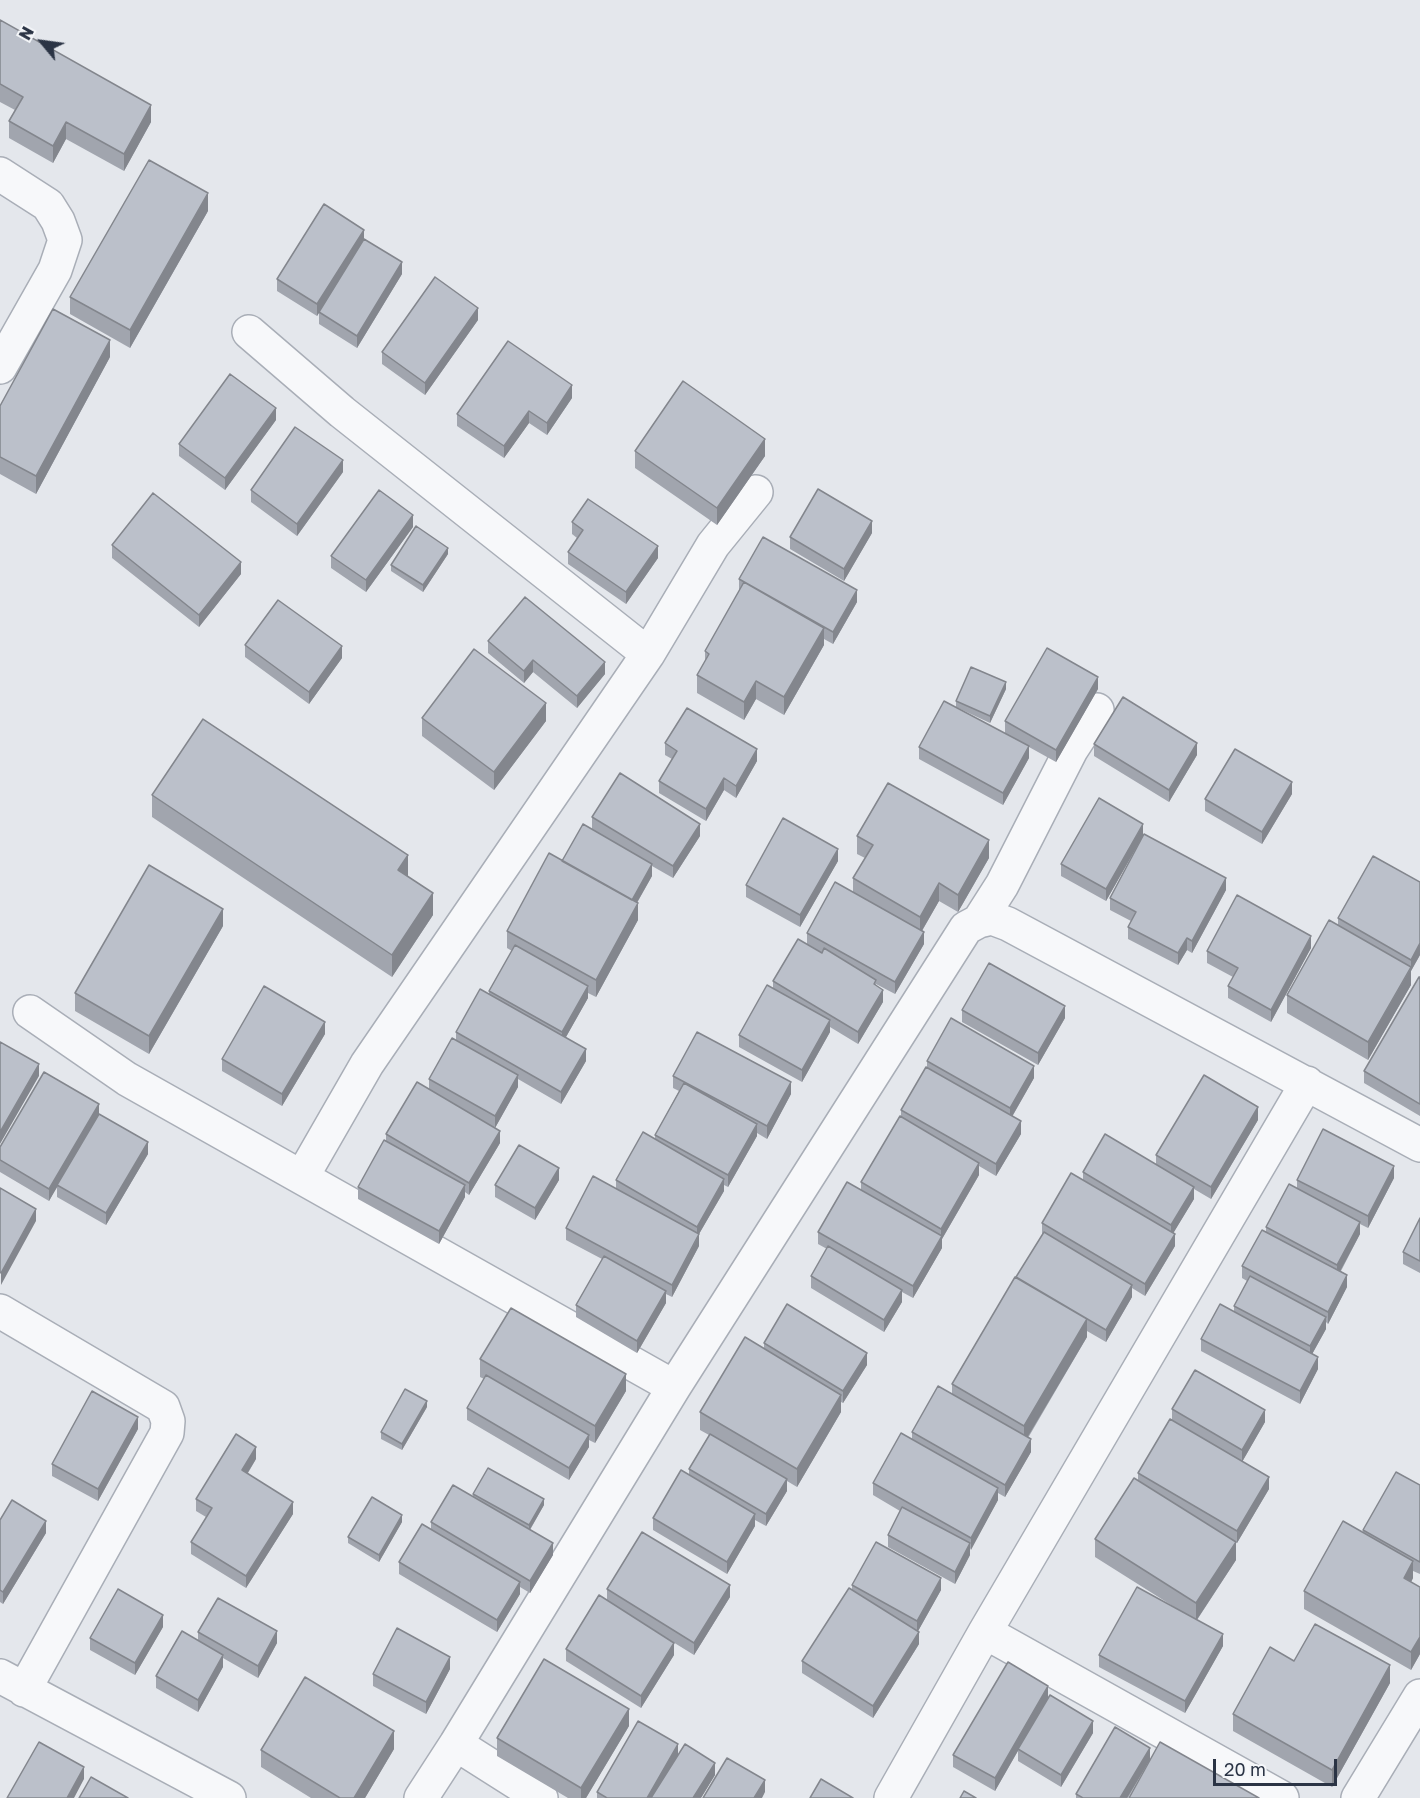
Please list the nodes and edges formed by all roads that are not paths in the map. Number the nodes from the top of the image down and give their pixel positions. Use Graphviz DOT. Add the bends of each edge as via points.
graph roads {
  1 [pos="0,174"];
  2 [pos="249,332"];
  3 [pos="0,368"];
  4 [pos="756,492"];
  5 [pos="648,654"];
  6 [pos="1097,710"];
  7 [pos="979,921"];
  8 [pos="30,1012"];
  9 [pos="1307,1083"];
  10 [pos="1420,1144"];
  11 [pos="302,1177"];
  12 [pos="0,1311"];
  13 [pos="674,1387"];
  14 [pos="985,1632"];
  15 [pos="12,1683"];
  16 [pos="1420,1696"];
  17 [pos="456,1744"];
  18 [pos="229,1798"];
  19 [pos="421,1798"];
  20 [pos="541,1798"];
  21 [pos="891,1798"];
  22 [pos="1282,1798"];
  23 [pos="1358,1798"];
  1 -- 3 [label="street" via="48,205 64,240 55,270"];
  2 -- 5 [label="street" via="351,419"];
  4 -- 5 [label="street" via="713,545"];
  5 -- 11 [label="street" via="367,1064"];
  6 -- 7 [label="street" via="1071,750 1002,885"];
  7 -- 9 [label="street" via="992,918 1008,924"];
  7 -- 13 [label="street" via="966,928 954,946"];
  8 -- 11 [label="street" via="127,1079"];
  9 -- 10 [label="street"];
  9 -- 14 [label="street"];
  11 -- 13 [label="street"];
  12 -- 15 [label="street" via="163,1407 168,1421 167,1433"];
  13 -- 17 [label="street"];
  14 -- 21 [label="street"];
  14 -- 22 [label="street"];
  15 -- 18 [label="street"];
  16 -- 23 [label="street"];
  17 -- 19 [label="street"];
  17 -- 20 [label="street"];
}
